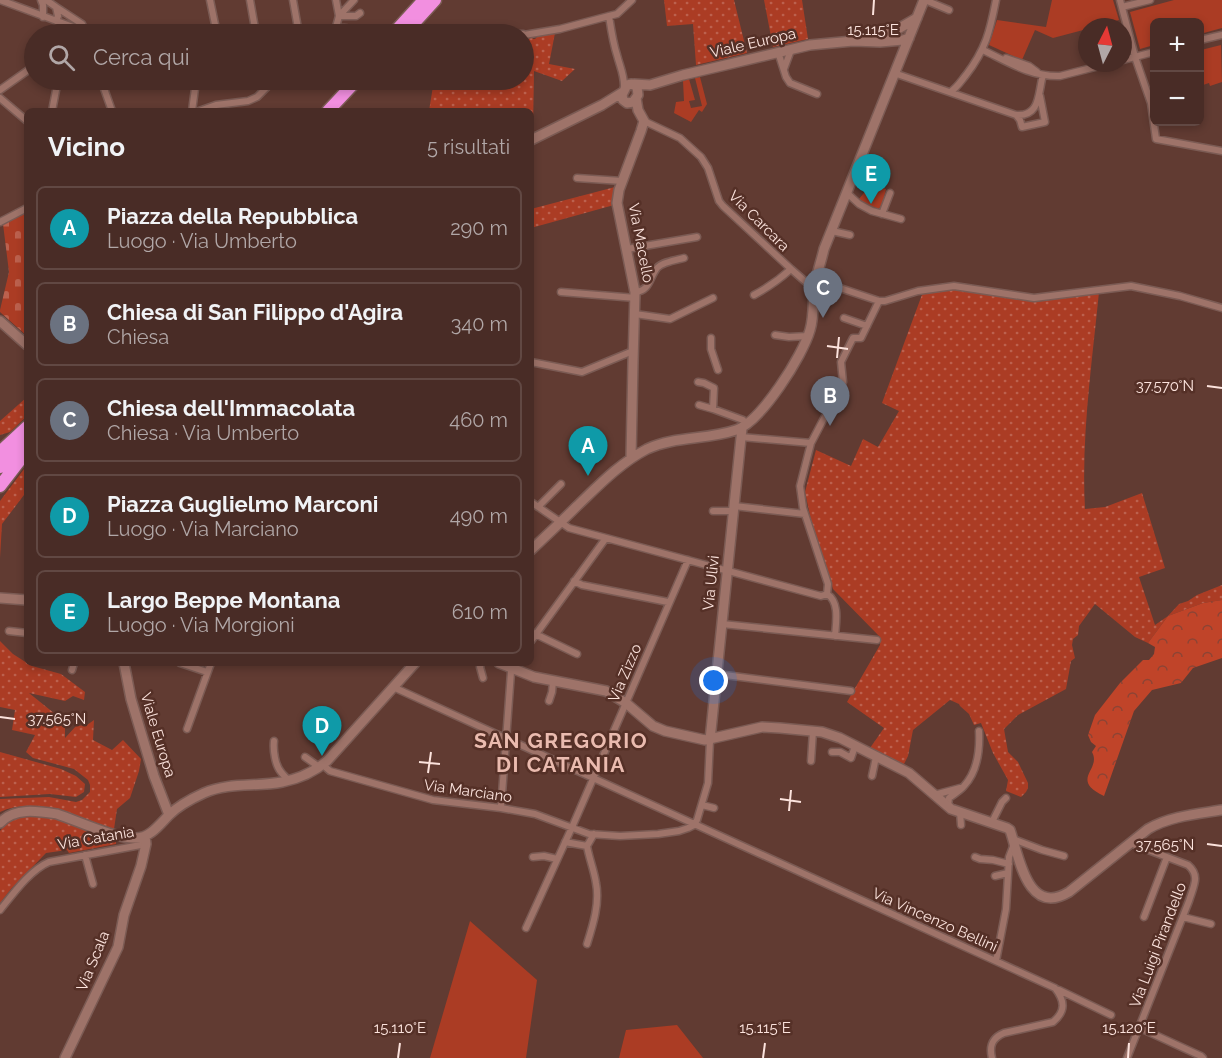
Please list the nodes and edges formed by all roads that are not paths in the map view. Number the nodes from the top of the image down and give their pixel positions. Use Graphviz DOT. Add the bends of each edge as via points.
graph roads {
  1 [pos="0,0"];
  2 [pos="41,0"];
  3 [pos="46,0"];
  4 [pos="210,0"];
  5 [pos="250,0"];
  6 [pos="293,0"];
  7 [pos="336,0"];
  8 [pos="354,0"];
  9 [pos="424,0"];
  10 [pos="430,0"];
  11 [pos="435,0"];
  12 [pos="632,0"];
  13 [pos="925,0"];
  14 [pos="996,0"];
  15 [pos="1150,0"];
  16 [pos="1121,4"];
  17 [pos="56,7"];
  18 [pos="950,10"];
  19 [pos="360,13"];
  20 [pos="339,16"];
  21 [pos="609,16"];
  22 [pos="43,17"];
  23 [pos="917,18"];
  24 [pos="56,21"];
  25 [pos="63,24"];
  26 [pos="82,24"];
  27 [pos="215,24"];
  28 [pos="254,24"];
  29 [pos="297,24"];
  30 [pos="337,24"];
  31 [pos="402,24"];
  32 [pos="408,24"];
  33 [pos="413,24"];
  34 [pos="534,33"];
  35 [pos="1222,35"];
  36 [pos="909,38"];
  37 [pos="879,39"];
  38 [pos="1204,39"];
  39 [pos="790,50"];
  40 [pos="983,50"];
  41 [pos="778,52"];
  42 [pos="1150,53"];
  43 [pos="1135,57"];
  44 [pos="1132,58"];
  45 [pos="900,61"];
  46 [pos="621,68"];
  47 [pos="784,70"];
  48 [pos="1078,71"];
  49 [pos="24,73"];
  50 [pos="894,73"];
  51 [pos="1043,75"];
  52 [pos="633,84"];
  53 [pos="650,85"];
  54 [pos="0,90"];
  55 [pos="56,90"];
  56 [pos="105,90"];
  57 [pos="195,90"];
  58 [pos="262,90"];
  59 [pos="342,90"];
  60 [pos="348,90"];
  61 [pos="353,90"];
  62 [pos="950,92"];
  63 [pos="817,94"];
  64 [pos="1040,94"];
  65 [pos="637,96"];
  66 [pos="625,97"];
  67 [pos="0,98"];
  68 [pos="53,108"];
  69 [pos="111,108"];
  70 [pos="192,108"];
  71 [pos="208,108"];
  72 [pos="325,108"];
  73 [pos="331,108"];
  74 [pos="336,108"];
  75 [pos="638,110"];
  76 [pos="1016,115"];
  77 [pos="24,118"];
  78 [pos="644,121"];
  79 [pos="534,139"];
  80 [pos="1222,151"];
  81 [pos="577,178"];
  82 [pos="622,181"];
  83 [pos="847,193"];
  84 [pos="890,193"];
  85 [pos="24,210"];
  86 [pos="882,214"];
  87 [pos="901,219"];
  88 [pos="0,222"];
  89 [pos="832,231"];
  90 [pos="850,235"];
  91 [pos="697,237"];
  92 [pos="627,249"];
  93 [pos="684,258"];
  94 [pos="791,269"];
  95 [pos="815,284"];
  96 [pos="561,292"];
  97 [pos="636,295"];
  98 [pos="754,295"];
  99 [pos="713,298"];
  100 [pos="879,301"];
  101 [pos="1222,308"];
  102 [pos="635,315"];
  103 [pos="844,318"];
  104 [pos="0,321"];
  105 [pos="867,326"];
  106 [pos="775,335"];
  107 [pos="808,336"];
  108 [pos="711,338"];
  109 [pos="24,342"];
  110 [pos="633,351"];
  111 [pos="534,363"];
  112 [pos="718,370"];
  113 [pos="698,382"];
  114 [pos="699,405"];
  115 [pos="713,409"];
  116 [pos="744,430"];
  117 [pos="0,438"];
  118 [pos="24,441"];
  119 [pos="811,443"];
  120 [pos="0,447"];
  121 [pos="0,453"];
  122 [pos="631,458"];
  123 [pos="0,465"];
  124 [pos="561,484"];
  125 [pos="1,485"];
  126 [pos="534,504"];
  127 [pos="538,507"];
  128 [pos="733,508"];
  129 [pos="713,511"];
  130 [pos="806,514"];
  131 [pos="560,523"];
  132 [pos="606,538"];
  133 [pos="534,547"];
  134 [pos="688,560"];
  135 [pos="727,571"];
  136 [pos="574,581"];
  137 [pos="827,594"];
  138 [pos="0,598"];
  139 [pos="24,600"];
  140 [pos="669,602"];
  141 [pos="722,624"];
  142 [pos="9,631"];
  143 [pos="534,632"];
  144 [pos="24,633"];
  145 [pos="534,633"];
  146 [pos="835,636"];
  147 [pos="877,640"];
  148 [pos="577,654"];
  149 [pos="125,666"];
  150 [pos="189,666"];
  151 [pos="210,666"];
  152 [pos="412,666"];
  153 [pos="480,666"];
  154 [pos="513,666"];
  155 [pos="207,672"];
  156 [pos="717,674"];
  157 [pos="483,678"];
  158 [pos="553,681"];
  159 [pos="393,687"];
  160 [pos="851,691"];
  161 [pos="549,701"];
  162 [pos="626,703"];
  163 [pos="187,729"];
  164 [pos="813,731"];
  165 [pos="979,731"];
  166 [pos="506,739"];
  167 [pos="710,740"];
  168 [pos="274,741"];
  169 [pos="855,746"];
  170 [pos="832,752"];
  171 [pos="304,757"];
  172 [pos="876,758"];
  173 [pos="811,761"];
  174 [pos="323,767"];
  175 [pos="872,776"];
  176 [pos="592,778"];
  177 [pos="288,780"];
  178 [pos="963,787"];
  179 [pos="934,795"];
  180 [pos="1006,798"];
  181 [pos="702,805"];
  182 [pos="948,806"];
  183 [pos="501,808"];
  184 [pos="714,808"];
  185 [pos="1222,810"];
  186 [pos="960,812"];
  187 [pos="170,815"];
  188 [pos="992,822"];
  189 [pos="0,823"];
  190 [pos="694,825"];
  191 [pos="961,825"];
  192 [pos="571,828"];
  193 [pos="596,834"];
  194 [pos="146,840"];
  195 [pos="1013,841"];
  196 [pos="565,842"];
  197 [pos="1131,843"];
  198 [pos="587,848"];
  199 [pos="85,855"];
  200 [pos="1064,856"];
  201 [pos="533,857"];
  202 [pos="975,857"];
  203 [pos="1167,857"];
  204 [pos="557,859"];
  205 [pos="1009,864"];
  206 [pos="1008,873"];
  207 [pos="995,876"];
  208 [pos="93,884"];
  209 [pos="0,910"];
  210 [pos="1144,916"];
  211 [pos="1183,917"];
  212 [pos="1211,924"];
  213 [pos="526,928"];
  214 [pos="587,944"];
  215 [pos="996,961"];
  216 [pos="1056,988"];
  217 [pos="1111,1015"];
  218 [pos="1140,1028"];
  219 [pos="65,1058"];
  220 [pos="992,1058"];
  221 [pos="1127,1058"];
  222 [pos="1203,1058"];
  1 -- 22 [label="street"];
  2 -- 22 [label="street"];
  3 -- 17 [label="street"];
  4 -- 27 [label="street"];
  5 -- 28 [label="street"];
  6 -- 29 [label="street"];
  7 -- 20 [label="street"];
  8 -- 20 [label="street"];
  9 -- 31 [label="highway"];
  10 -- 32 [label="highway"];
  11 -- 33 [label="highway"];
  12 -- 21 [label="street"];
  13 -- 18 [label="street"];
  13 -- 23 [label="street"];
  14 -- 40 [label="street"];
  15 -- 16 [label="street"];
  16 -- 43 [label="street"];
  17 -- 24 [label="street"];
  17 -- 26 [label="street"];
  19 -- 20 [label="street"];
  20 -- 30 [label="street"];
  21 -- 34 [label="street" via="561,30"];
  21 -- 46 [label="street"];
  22 -- 24 [label="street"];
  23 -- 36 [label="street"];
  23 -- 37 [label="street"];
  24 -- 25 [label="street"];
  35 -- 38 [label="street"];
  36 -- 37 [label="street, Viale Europa" via="900,34"];
  36 -- 45 [label="street"];
  37 -- 39 [label="street, Viale Europa" via="829,42"];
  37 -- 45 [label="street" via="895,48"];
  39 -- 41 [label="street, Viale Europa"];
  39 -- 47 [label="street"];
  40 -- 51 [label="street" via="1025,71"];
  40 -- 62 [label="street"];
  41 -- 47 [label="street"];
  41 -- 53 [label="street, Viale Europa"];
  42 -- 43 [label="street"];
  43 -- 44 [label="street"];
  43 -- 80 [label="street" via="1151,103 1156,139"];
  45 -- 50 [label="street"];
  46 -- 52 [label="street"];
  46 -- 66 [label="street"];
  47 -- 63 [label="street" via="790,83"];
  48 -- 51 [label="street"];
  49 -- 54 [label="street"];
  50 -- 62 [label="street"];
  50 -- 83 [label="street"];
  51 -- 64 [label="street"];
  52 -- 53 [label="street"];
  52 -- 65 [label="street"];
  52 -- 66 [label="street" via="627,85"];
  53 -- 65 [label="street"];
  55 -- 68 [label="street"];
  56 -- 69 [label="street"];
  57 -- 70 [label="street"];
  58 -- 71 [label="street" via="248,101"];
  59 -- 72 [label="highway"];
  60 -- 73 [label="highway"];
  61 -- 74 [label="highway"];
  62 -- 76 [label="street"];
  64 -- 76 [label="street" via="1031,112"];
  64 -- 76 [label="street" via="1045,122 1022,127"];
  65 -- 66 [label="street" via="633,102"];
  65 -- 75 [label="street"];
  66 -- 75 [label="street"];
  66 -- 79 [label="street"];
  67 -- 77 [label="street"];
  75 -- 78 [label="street"];
  78 -- 82 [label="street, Via Macello"];
  78 -- 94 [label="street, Via Carcara" via="680,138 701,157 723,206"];
  81 -- 82 [label="street"];
  82 -- 92 [label="street, Via Macello" via="618,203"];
  83 -- 86 [label="street"];
  83 -- 89 [label="street"];
  84 -- 86 [label="street"];
  85 -- 88 [label="street"];
  86 -- 87 [label="street"];
  89 -- 90 [label="street"];
  89 -- 95 [label="street"];
  91 -- 92 [label="street"];
  92 -- 97 [label="street, Via Macello"];
  93 -- 97 [label="street" via="661,265 647,288"];
  94 -- 95 [label="street, Via Carcara" via="807,283"];
  94 -- 98 [label="street"];
  95 -- 100 [label="street, Via Carcara"];
  95 -- 107 [label="street"];
  96 -- 97 [label="street"];
  97 -- 102 [label="street, Via Macello"];
  99 -- 102 [label="street" via="670,319"];
  100 -- 101 [label="street" via="960,286 1034,298 1131,286"];
  100 -- 105 [label="street"];
  102 -- 110 [label="street, Via Macello"];
  103 -- 105 [label="street"];
  104 -- 109 [label="street"];
  105 -- 119 [label="street" via="861,338 853,338 842,362 843,382"];
  106 -- 107 [label="street"];
  107 -- 116 [label="street" via="779,388"];
  108 -- 112 [label="street"];
  110 -- 111 [label="street" via="582,372"];
  110 -- 122 [label="street, Via Macello"];
  113 -- 115 [label="street" via="714,388"];
  114 -- 115 [label="street"];
  115 -- 116 [label="street" via="743,420"];
  116 -- 119 [label="street"];
  116 -- 122 [label="street" via="668,442"];
  116 -- 128 [label="street, Via Ulivi"];
  117 -- 118 [label="highway"];
  118 -- 120 [label="highway"];
  118 -- 121 [label="highway"];
  118 -- 123 [label="highway"];
  118 -- 125 [label="highway"];
  119 -- 130 [label="street" via="800,486"];
  122 -- 131 [label="street"];
  124 -- 127 [label="street"];
  126 -- 127 [label="street"];
  127 -- 131 [label="street"];
  128 -- 129 [label="street"];
  128 -- 130 [label="street"];
  128 -- 135 [label="street, Via Ulivi"];
  130 -- 137 [label="street" via="828,584"];
  131 -- 132 [label="street"];
  131 -- 133 [label="street"];
  132 -- 134 [label="street"];
  132 -- 136 [label="street"];
  134 -- 135 [label="street"];
  134 -- 140 [label="street, Via Zizzo"];
  135 -- 137 [label="street" via="821,596"];
  135 -- 141 [label="street, Via Ulivi"];
  136 -- 140 [label="street"];
  136 -- 143 [label="street"];
  137 -- 146 [label="street" via="837,615"];
  138 -- 139 [label="street"];
  140 -- 162 [label="street, Via Zizzo"];
  141 -- 146 [label="street"];
  141 -- 156 [label="street, Via Ulivi"];
  142 -- 144 [label="street"];
  145 -- 148 [label="street"];
  146 -- 147 [label="street"];
  149 -- 187 [label="street, Viale Europa" via="141,732"];
  150 -- 155 [label="street"];
  151 -- 155 [label="street"];
  152 -- 159 [label="street"];
  153 -- 157 [label="street"];
  154 -- 158 [label="street"];
  154 -- 166 [label="street"];
  155 -- 163 [label="street"];
  156 -- 160 [label="street"];
  156 -- 167 [label="street, Via Ulivi"];
  158 -- 161 [label="street"];
  158 -- 162 [label="street" via="606,692"];
  159 -- 166 [label="street, Via Vincenzo Bellini"];
  159 -- 174 [label="street"];
  162 -- 167 [label="street" via="653,726"];
  162 -- 176 [label="street, Via Zizzo"];
  164 -- 167 [label="street" via="762,727"];
  164 -- 169 [label="street"];
  164 -- 173 [label="street"];
  165 -- 178 [label="street" via="975,766"];
  166 -- 176 [label="street, Via Vincenzo Bellini"];
  166 -- 183 [label="street"];
  167 -- 181 [label="street" via="708,783"];
  168 -- 177 [label="street" via="280,772"];
  169 -- 170 [label="street" via="851,758"];
  169 -- 172 [label="street"];
  171 -- 174 [label="street, Via Marciano"];
  172 -- 175 [label="street"];
  172 -- 179 [label="street" via="909,773"];
  174 -- 177 [label="street"];
  174 -- 183 [label="street, Via Marciano" via="433,800"];
  176 -- 190 [label="street, Via Vincenzo Bellini"];
  176 -- 192 [label="street, Via Zizzo"];
  177 -- 187 [label="street" via="215,790"];
  178 -- 179 [label="street"];
  178 -- 182 [label="street" via="949,798"];
  179 -- 182 [label="street"];
  180 -- 188 [label="street"];
  181 -- 184 [label="street"];
  181 -- 190 [label="street"];
  182 -- 186 [label="street"];
  183 -- 192 [label="street, Via Marciano" via="535,814"];
  185 -- 197 [label="street" via="1159,822"];
  186 -- 188 [label="street"];
  186 -- 191 [label="street"];
  187 -- 194 [label="street"];
  188 -- 195 [label="street" via="1010,830"];
  189 -- 194 [label="street, Via Catania" via="18,813 46,812 122,837"];
  190 -- 193 [label="street, Via Marciano" via="658,834"];
  190 -- 215 [label="street, Via Vincenzo Bellini"];
  192 -- 193 [label="street, Via Marciano"];
  192 -- 196 [label="street, Via Zizzo"];
  193 -- 198 [label="street"];
  194 -- 199 [label="street, Via Catania"];
  194 -- 219 [label="street, Via Scala" via="118,947"];
  195 -- 197 [label="street" via="1027,882 1052,898 1062,897"];
  195 -- 200 [label="street"];
  195 -- 205 [label="street"];
  196 -- 198 [label="street"];
  196 -- 204 [label="street, Via Zizzo"];
  197 -- 203 [label="street, Via Luigi Pirandello"];
  198 -- 214 [label="street" via="597,885 597,904"];
  199 -- 208 [label="street"];
  199 -- 209 [label="street, Via Catania" via="39,866"];
  201 -- 204 [label="street"];
  202 -- 205 [label="street"];
  203 -- 210 [label="street"];
  203 -- 211 [label="street, Via Luigi Pirandello" via="1195,872"];
  204 -- 213 [label="street, Via Zizzo"];
  205 -- 206 [label="street"];
  206 -- 207 [label="street"];
  206 -- 215 [label="street"];
  211 -- 212 [label="street"];
  211 -- 218 [label="street, Via Luigi Pirandello"];
  215 -- 216 [label="street, Via Vincenzo Bellini"];
  216 -- 217 [label="street, Via Vincenzo Bellini"];
  216 -- 220 [label="street" via="1063,1000 1058,1017 1053,1022 998,1036 991,1046"];
  218 -- 221 [label="street, Via Luigi Pirandello"];
  218 -- 222 [label="street"];
}
